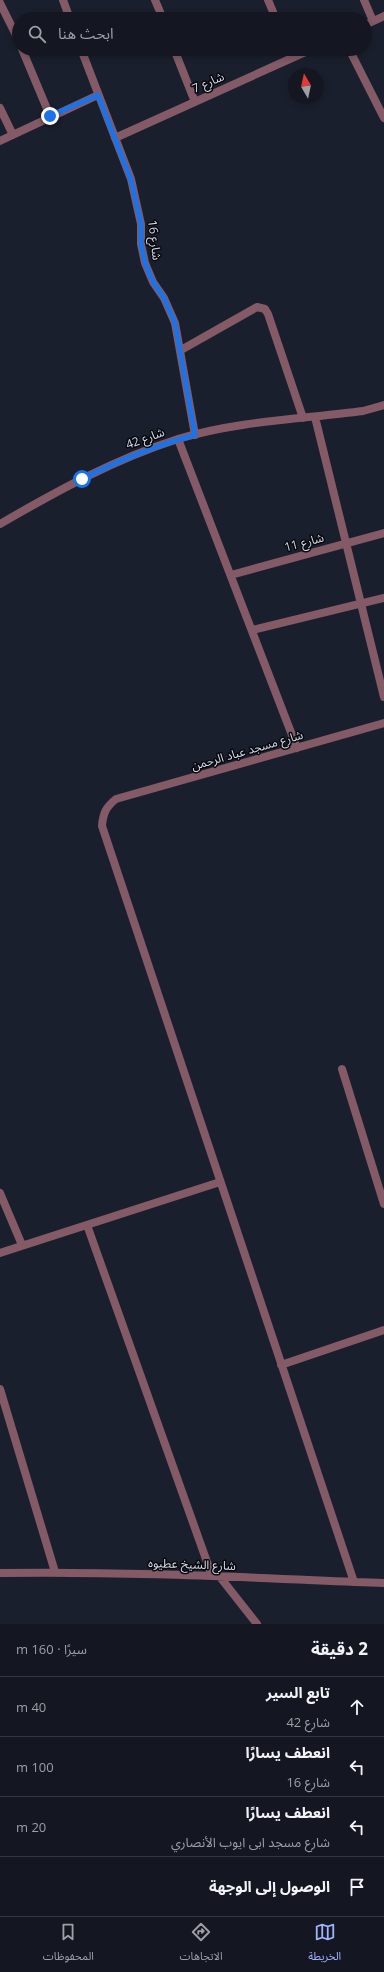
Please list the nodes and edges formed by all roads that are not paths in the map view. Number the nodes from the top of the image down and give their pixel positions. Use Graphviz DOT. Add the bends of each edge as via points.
graph roads {
  1 [pos="63,0"];
  2 [pos="155,0"];
  3 [pos="268,0"];
  4 [pos="364,0"];
  5 [pos="0,3"];
  6 [pos="68,12"];
  7 [pos="160,12"];
  8 [pos="273,12"];
  9 [pos="367,12"];
  10 [pos="384,16"];
  11 [pos="372,22"];
  12 [pos="12,23"];
  13 [pos="25,56"];
  14 [pos="84,56"];
  15 [pos="177,56"];
  16 [pos="296,56"];
  17 [pos="353,56"];
  18 [pos="292,58"];
  19 [pos="98,95"];
  20 [pos="195,102"];
  21 [pos="0,108"];
  22 [pos="50,116"];
  23 [pos="384,118"];
  24 [pos="13,135"];
  25 [pos="115,138"];
  26 [pos="0,141"];
  27 [pos="181,350"];
  28 [pos="384,406"];
  29 [pos="303,418"];
  30 [pos="315,418"];
  31 [pos="195,435"];
  32 [pos="178,439"];
  33 [pos="0,524"];
  34 [pos="384,533"];
  35 [pos="346,543"];
  36 [pos="231,575"];
  37 [pos="384,598"];
  38 [pos="361,603"];
  39 [pos="252,630"];
  40 [pos="384,696"];
  41 [pos="384,723"];
  42 [pos="297,748"];
  43 [pos="342,1069"];
  44 [pos="220,1182"];
  45 [pos="0,1193"];
  46 [pos="384,1204"];
  47 [pos="87,1224"];
  48 [pos="22,1245"];
  49 [pos="0,1253"];
  50 [pos="384,1330"];
  51 [pos="281,1365"];
  52 [pos="0,1389"];
  53 [pos="55,1572"];
  54 [pos="0,1573"];
  55 [pos="216,1576"];
  56 [pos="354,1582"];
  57 [pos="384,1583"];
  58 [pos="257,1624"];
  1 -- 6 [label="street"];
  2 -- 7 [label="street"];
  3 -- 8 [label="street"];
  4 -- 9 [label="street"];
  5 -- 12 [label="street"];
  10 -- 11 [label="street"];
  13 -- 22 [label="street"];
  14 -- 19 [label="street, شارع 16"];
  15 -- 20 [label="street"];
  16 -- 18 [label="street, شارع 7"];
  17 -- 23 [label="street"];
  18 -- 20 [label="street, شارع 7"];
  19 -- 22 [label="street"];
  19 -- 25 [label="street, شارع 16"];
  20 -- 25 [label="street, شارع 7"];
  21 -- 24 [label="street"];
  22 -- 24 [label="street"];
  24 -- 26 [label="street"];
  25 -- 27 [label="street, شارع 16" via="137,201 145,263 172,316"];
  27 -- 29 [label="street" via="257,307 266,309"];
  27 -- 31 [label="street, شارع 16"];
  28 -- 30 [label="street, شارع 42"];
  29 -- 30 [label="street, شارع 42"];
  29 -- 31 [label="street, شارع 42"];
  30 -- 35 [label="street"];
  31 -- 32 [label="street, شارع 42"];
  32 -- 33 [label="street, شارع 42" via="123,459 48,496"];
  32 -- 36 [label="street"];
  34 -- 35 [label="street, شارع 11"];
  35 -- 36 [label="street, شارع 11"];
  35 -- 38 [label="street"];
  36 -- 39 [label="street"];
  37 -- 38 [label="street"];
  38 -- 39 [label="street"];
  38 -- 40 [label="street"];
  39 -- 42 [label="street"];
  41 -- 42 [label="street, شارع مسجد عباد الرحمن"];
  42 -- 44 [label="street, شارع مسجد عباد الرحمن" via="116,799 103,815 104,836"];
  43 -- 46 [label="street"];
  44 -- 47 [label="street"];
  44 -- 51 [label="street"];
  45 -- 48 [label="street"];
  47 -- 48 [label="street"];
  47 -- 55 [label="street"];
  48 -- 49 [label="street"];
  50 -- 51 [label="street"];
  51 -- 56 [label="street"];
  52 -- 53 [label="street"];
  53 -- 54 [label="street, شارع الشيخ عطيوه"];
  53 -- 55 [label="street, شارع الشيخ عطيوه"];
  55 -- 56 [label="street, شارع الشيخ عطيوه"];
  55 -- 58 [label="street"];
  56 -- 57 [label="street, شارع الشيخ عطيوه"];
}
